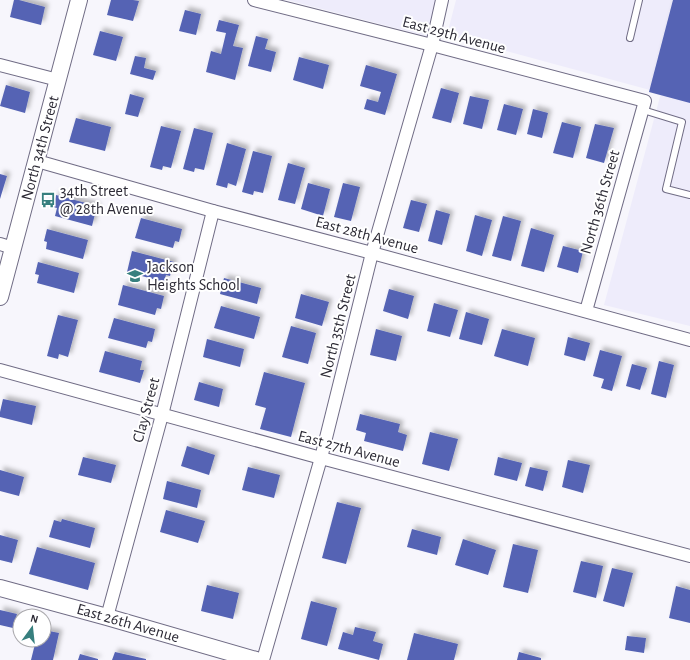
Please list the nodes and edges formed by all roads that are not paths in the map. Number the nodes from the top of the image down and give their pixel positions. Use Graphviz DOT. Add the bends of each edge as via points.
graph roads {
  1 [pos="79,0"];
  2 [pos="254,0"];
  3 [pos="442,0"];
  4 [pos="639,0"];
  5 [pos="630,38"];
  6 [pos="432,45"];
  7 [pos="0,65"];
  8 [pos="58,80"];
  9 [pos="644,106"];
  10 [pos="37,161"];
  11 [pos="690,195"];
  12 [pos="212,211"];
  13 [pos="7,246"];
  14 [pos="372,253"];
  15 [pos="0,297"];
  16 [pos="586,311"];
  17 [pos="690,340"];
  18 [pos="0,370"];
  19 [pos="162,415"];
  20 [pos="321,458"];
  21 [pos="690,556"];
  22 [pos="0,588"];
  23 [pos="107,617"];
  24 [pos="256,660"];
  25 [pos="263,660"];
  1 -- 8 [label="street, North 34th Street"];
  2 -- 6 [label="street, East 29th Avenue"];
  3 -- 6 [label="street, North 35th Street"];
  4 -- 5 [label="lane"];
  6 -- 9 [label="street, East 29th Avenue"];
  6 -- 14 [label="street, North 35th Street"];
  7 -- 8 [label="street"];
  8 -- 10 [label="street, North 34th Street"];
  9 -- 11 [label="lane" via="682,122 666,189"];
  9 -- 16 [label="street, North 36th Street"];
  10 -- 12 [label="street, East 28th Avenue"];
  10 -- 13 [label="street, North 34th Street"];
  12 -- 14 [label="street, East 28th Avenue"];
  12 -- 19 [label="street, Clay Street"];
  13 -- 15 [label="street, North 34th Street"];
  14 -- 16 [label="street, East 28th Avenue"];
  14 -- 20 [label="street, North 35th Street"];
  16 -- 17 [label="street, East 28th Avenue"];
  18 -- 19 [label="street, East 27th Avenue"];
  19 -- 20 [label="street, East 27th Avenue"];
  19 -- 23 [label="street, Clay Street"];
  20 -- 21 [label="street, East 27th Avenue"];
  20 -- 25 [label="street, North 35th Street"];
  22 -- 23 [label="street, East 26th Avenue"];
  23 -- 24 [label="street, East 26th Avenue"];
}
